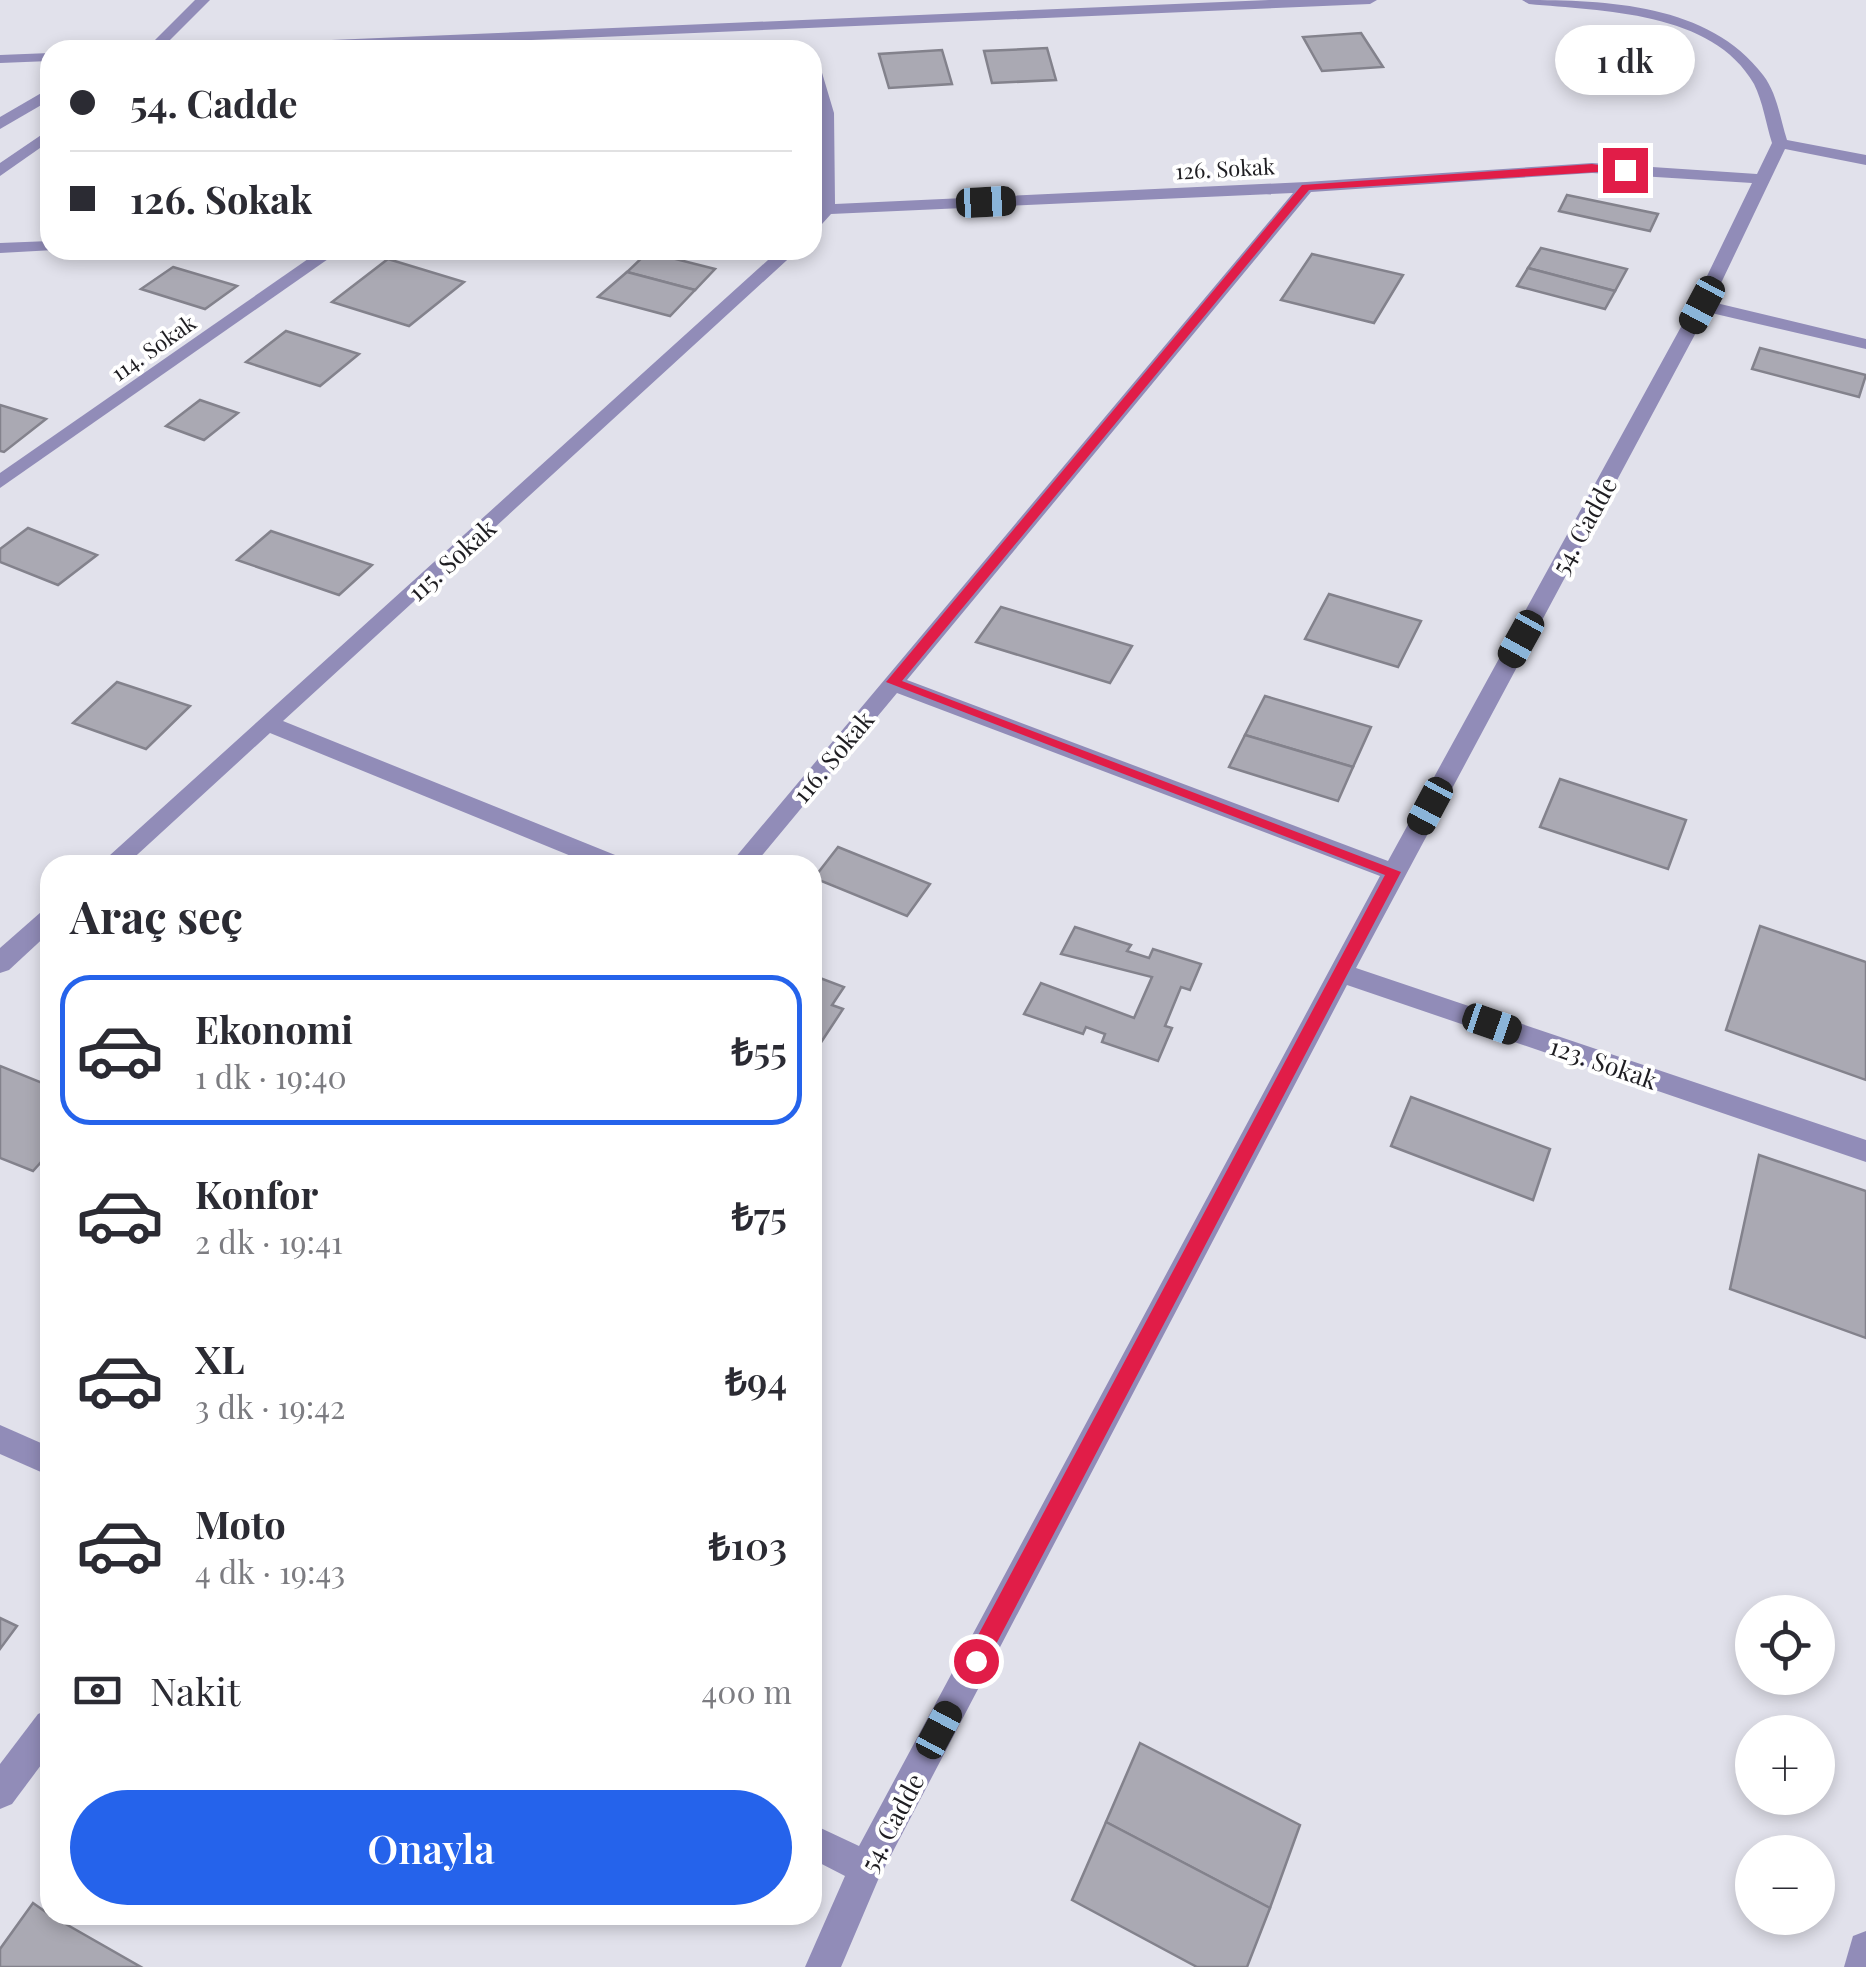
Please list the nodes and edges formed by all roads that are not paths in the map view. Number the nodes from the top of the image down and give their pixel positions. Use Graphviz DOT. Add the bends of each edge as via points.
graph roads {
  1 [pos="203,0"];
  2 [pos="1370,0"];
  3 [pos="1529,0"];
  4 [pos="162,40"];
  5 [pos="497,40"];
  6 [pos="40,57"];
  7 [pos="0,59"];
  8 [pos="40,99"];
  9 [pos="822,100"];
  10 [pos="0,124"];
  11 [pos="40,141"];
  12 [pos="1780,143"];
  13 [pos="1866,160"];
  14 [pos="0,171"];
  15 [pos="822,178"];
  16 [pos="1759,179"];
  17 [pos="1306,187"];
  18 [pos="822,210"];
  19 [pos="40,246"];
  20 [pos="0,248"];
  21 [pos="318,260"];
  22 [pos="778,260"];
  23 [pos="1702,305"];
  24 [pos="1866,344"];
  25 [pos="0,482"];
  26 [pos="893,682"];
  27 [pos="270,724"];
  28 [pos="122,855"];
  29 [pos="592,855"];
  30 [pos="750,855"];
  31 [pos="1394,872"];
  32 [pos="40,924"];
  33 [pos="11,942"];
  34 [pos="0,962"];
  35 [pos="1342,972"];
  36 [pos="1866,1150"];
  37 [pos="0,1439"];
  38 [pos="40,1457"];
  39 [pos="40,1739"];
  40 [pos="0,1792"];
  41 [pos="822,1846"];
  42 [pos="866,1868"];
  43 [pos="1866,1948"];
  44 [pos="823,1967"];
  45 [pos="1862,1967"];
  1 -- 4 [label="street"];
  2 -- 5 [label="street"];
  3 -- 12 [label="street" via="1658,17 1713,36 1758,78"];
  6 -- 7 [label="street"];
  8 -- 10 [label="street"];
  9 -- 15 [label="street"];
  11 -- 14 [label="street"];
  12 -- 13 [label="street"];
  12 -- 16 [label="street, 54. Cadde"];
  16 -- 17 [label="street, 126. Sokak" via="1592,168"];
  16 -- 23 [label="street, 54. Cadde"];
  17 -- 18 [label="street, 126. Sokak"];
  17 -- 26 [label="street, 116. Sokak"];
  19 -- 20 [label="street"];
  21 -- 25 [label="street, 114. Sokak"];
  22 -- 27 [label="street, 115. Sokak"];
  23 -- 24 [label="street"];
  23 -- 31 [label="street, 54. Cadde"];
  26 -- 30 [label="street, 116. Sokak"];
  26 -- 31 [label="street"];
  27 -- 28 [label="street, 115. Sokak"];
  27 -- 29 [label="street"];
  31 -- 35 [label="street, 54. Cadde"];
  32 -- 33 [label="street"];
  33 -- 34 [label="street"];
  35 -- 36 [label="street, 123. Sokak"];
  35 -- 42 [label="street, 54. Cadde"];
  37 -- 38 [label="street"];
  39 -- 40 [label="street"];
  41 -- 42 [label="street"];
  42 -- 44 [label="street, 54. Cadde"];
  43 -- 45 [label="street"];
}
